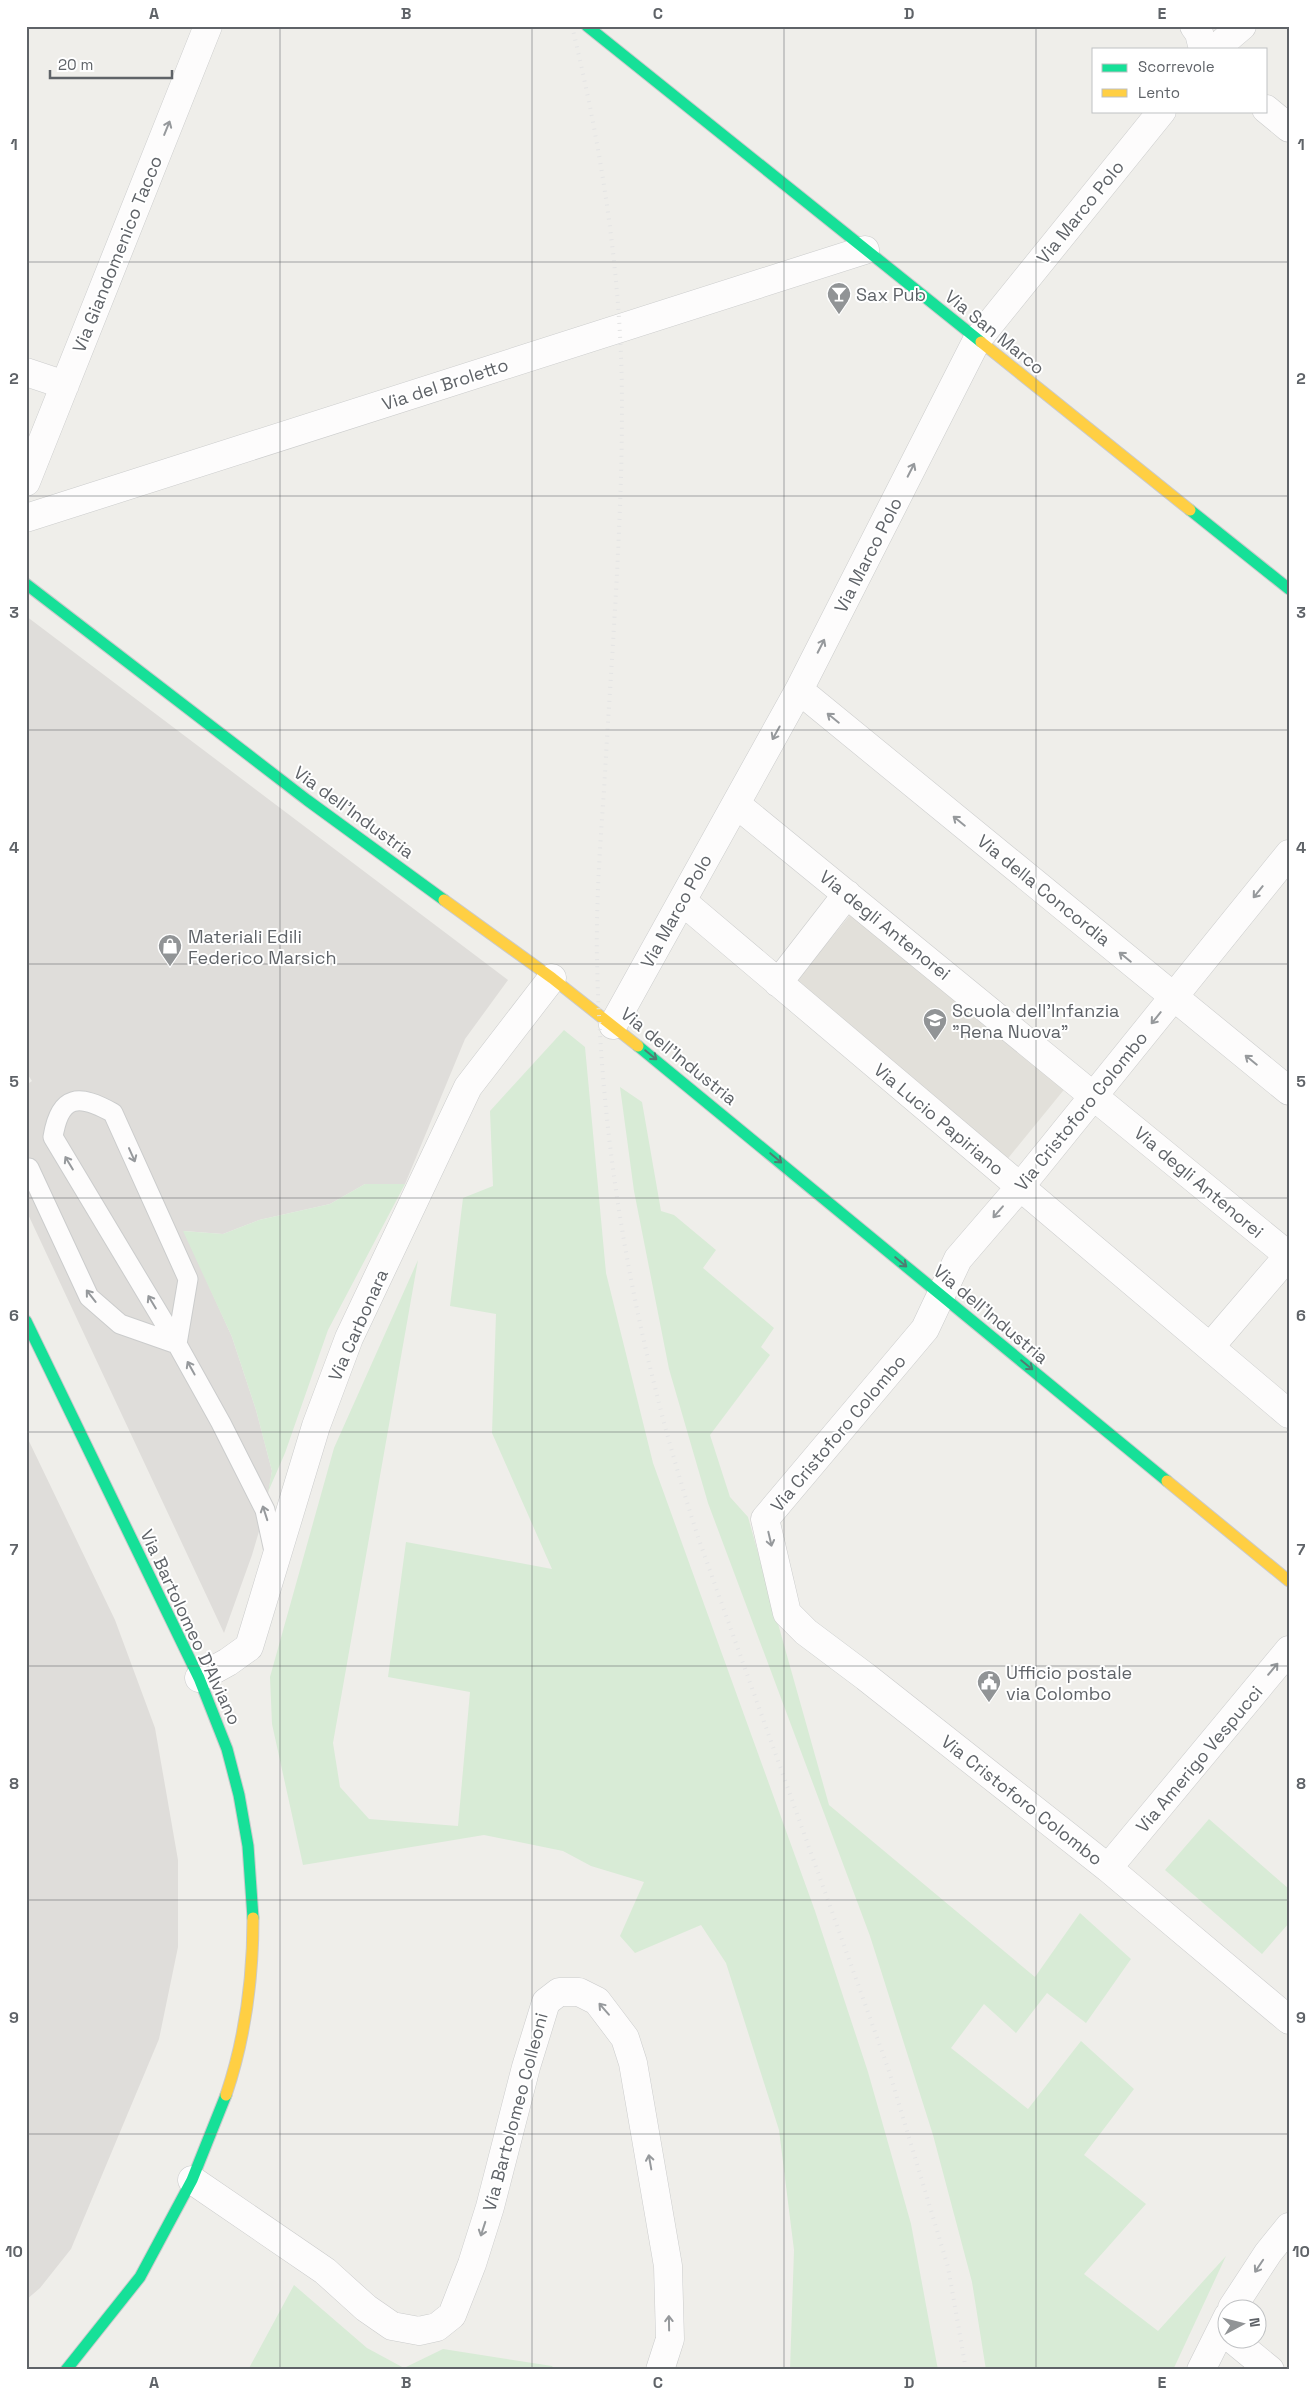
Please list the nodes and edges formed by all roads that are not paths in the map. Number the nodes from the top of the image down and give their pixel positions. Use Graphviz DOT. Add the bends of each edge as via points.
graph roads {
  1 [pos="208,26"];
  2 [pos="588,26"];
  3 [pos="1194,26"];
  4 [pos="1242,26"];
  5 [pos="1203,48"];
  6 [pos="1216,48"];
  7 [pos="1268,111"];
  8 [pos="1161,112"];
  9 [pos="1289,128"];
  10 [pos="865,250"];
  11 [pos="978,340"];
  12 [pos="26,372"];
  13 [pos="65,385"];
  14 [pos="26,482"];
  15 [pos="26,518"];
  16 [pos="26,584"];
  17 [pos="1289,589"];
  18 [pos="799,690"];
  19 [pos="736,804"];
  20 [pos="1289,854"];
  21 [pos="847,894"];
  22 [pos="682,901"];
  23 [pos="552,978"];
  24 [pos="778,983"];
  25 [pos="1174,996"];
  26 [pos="613,1025"];
  27 [pos="1289,1091"];
  28 [pos="1093,1095"];
  29 [pos="26,1169"];
  30 [pos="1020,1187"];
  31 [pos="1288,1256"];
  32 [pos="941,1295"];
  33 [pos="26,1320"];
  34 [pos="177,1344"];
  35 [pos="1210,1347"];
  36 [pos="1289,1414"];
  37 [pos="276,1560"];
  38 [pos="1289,1581"];
  39 [pos="1289,1650"];
  40 [pos="198,1678"];
  41 [pos="1108,1868"];
  42 [pos="1289,2020"];
  43 [pos="192,2180"];
  44 [pos="1289,2227"];
  45 [pos="1243,2298"];
  46 [pos="1218,2342"];
  47 [pos="1249,2348"];
  48 [pos="66,2370"];
  49 [pos="660,2370"];
  50 [pos="1201,2370"];
  51 [pos="1270,2370"];
  13 -- 1 [label="street, Via Giandomenico Tacco, one-way"];
  2 -- 10 [label="street, Via San Marco"];
  3 -- 5 [label="street"];
  4 -- 6 [label="street"];
  7 -- 9 [label="street"];
  8 -- 11 [label="street, Via Marco Polo"];
  10 -- 11 [label="street, Via San Marco"];
  10 -- 15 [label="street, Via del Broletto"];
  11 -- 17 [label="street, Via San Marco"];
  18 -- 11 [label="street, Via Marco Polo, one-way"];
  12 -- 13 [label="street"];
  13 -- 14 [label="street, Via Giandomenico Tacco"];
  16 -- 23 [label="street, Via dell'Industria" via="306,800"];
  18 -- 19 [label="street, Via Marco Polo, one-way"];
  25 -- 18 [label="street, Via della Concordia, one-way"];
  19 -- 21 [label="street, Via degli Antenorei"];
  19 -- 22 [label="street, Via Marco Polo"];
  20 -- 25 [label="street, Via Cristoforo Colombo, one-way"];
  21 -- 24 [label="street"];
  21 -- 28 [label="street, Via degli Antenorei"];
  22 -- 24 [label="street, Via Lucio Papiriano"];
  22 -- 26 [label="street, Via Marco Polo"];
  23 -- 26 [label="street, Via dell'Industria"];
  23 -- 37 [label="street, Via Carbonara" via="468,1088 403,1224 349,1338 316,1426"];
  24 -- 30 [label="street, Via Lucio Papiriano"];
  27 -- 25 [label="street, Via della Concordia, one-way"];
  25 -- 28 [label="street, Via Cristoforo Colombo, one-way"];
  26 -- 32 [label="street, Via dell'Industria, one-way"];
  28 -- 30 [label="street, Via Cristoforo Colombo"];
  28 -- 31 [label="street, Via degli Antenorei"];
  34 -- 29 [label="lane, one-way" via="120,1324 89,1297 29,1168"];
  30 -- 32 [label="street, Via Cristoforo Colombo, one-way" via="958,1259"];
  30 -- 35 [label="street, Via Lucio Papiriano"];
  31 -- 35 [label="street"];
  32 -- 38 [label="street, Via dell'Industria, one-way"];
  32 -- 41 [label="street, Via Cristoforo Colombo, one-way" via="925,1329 765,1519 787,1613 806,1632"];
  33 -- 40 [label="street, Via Bartolomeo D'Alviano"];
  34 -- 34 [label="lane, one-way" via="53,1136 56,1118 65,1106 78,1100 92,1101 113,1113 188,1279"];
  37 -- 34 [label="lane, one-way" via="265,1510"];
  35 -- 36 [label="street, Via Lucio Papiriano"];
  37 -- 40 [label="street, Via Carbonara" via="249,1647"];
  41 -- 39 [label="street, Via Amerigo Vespucci, one-way"];
  40 -- 43 [label="street, Via Bartolomeo D'Alviano" via="227,1750 239,1795 248,1846 253,1920 248,1999 237,2063 220,2115"];
  41 -- 42 [label="street, Via Cristoforo Colombo"];
  43 -- 48 [label="street, Via Bartolomeo D'Alviano" via="140,2277"];
  49 -- 43 [label="street, Via Bartolomeo Colleoni, one-way" via="670,2339 668,2266 633,2063 614,2022 597,2001 579,1992 560,1992 546,2002 472,2264 452,2315 437,2327 419,2330 392,2326 366,2308 325,2271"];
  44 -- 45 [label="street, one-way" via="1268,2253"];
  46 -- 50 [label="street"];
  47 -- 51 [label="street"];
}
